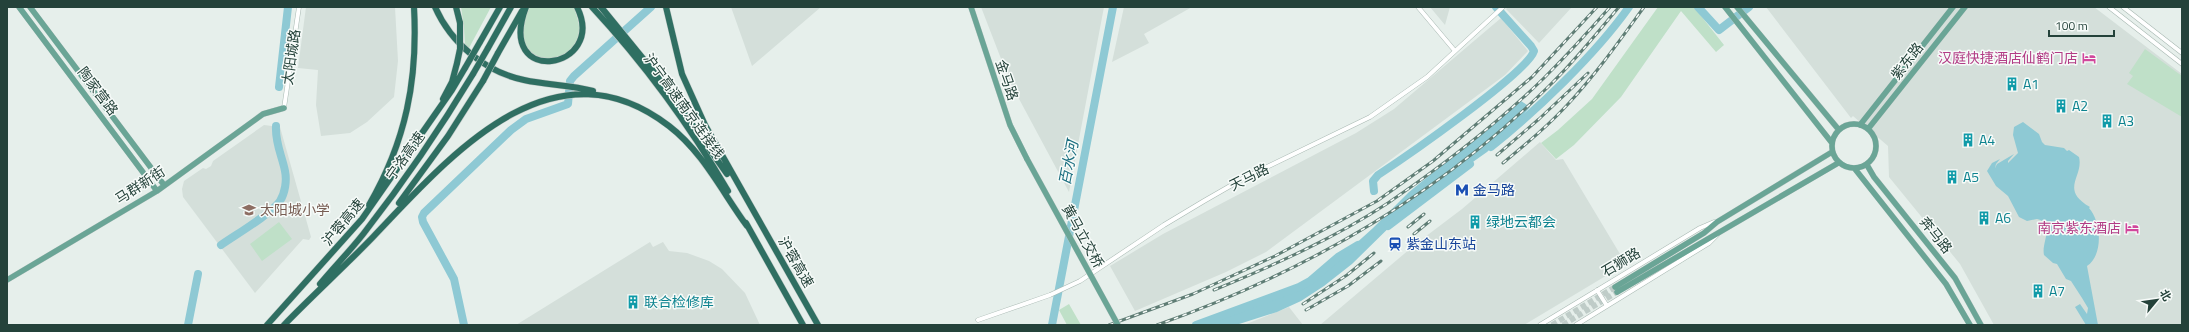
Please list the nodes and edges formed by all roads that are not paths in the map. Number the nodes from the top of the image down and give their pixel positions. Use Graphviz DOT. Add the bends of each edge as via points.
graph roads {
  1 [pos="19,7"];
  2 [pos="30,7"];
  3 [pos="299,7"];
  4 [pos="414,7"];
  5 [pos="435,7"];
  6 [pos="456,7"];
  7 [pos="500,7"];
  8 [pos="511,7"];
  9 [pos="525,7"];
  10 [pos="577,7"];
  11 [pos="592,7"];
  12 [pos="601,7"];
  13 [pos="666,7"];
  14 [pos="971,7"];
  15 [pos="1418,7"];
  16 [pos="1502,7"];
  17 [pos="1725,7"];
  18 [pos="1953,7"];
  19 [pos="1965,7"];
  20 [pos="2109,7"];
  21 [pos="2123,7"];
  22 [pos="1738,9"];
  23 [pos="1455,51"];
  24 [pos="2182,54"];
  25 [pos="2182,64"];
  26 [pos="578,91"];
  27 [pos="284,108"];
  28 [pos="1860,125"];
  29 [pos="428,126"];
  30 [pos="1868,129"];
  31 [pos="1839,130"];
  32 [pos="1832,143"];
  33 [pos="1832,152"];
  34 [pos="1027,159"];
  35 [pos="1838,163"];
  36 [pos="1867,165"];
  37 [pos="1856,169"];
  38 [pos="164,185"];
  39 [pos="157,190"];
  40 [pos="753,211"];
  41 [pos="1717,222"];
  42 [pos="748,226"];
  43 [pos="354,230"];
  44 [pos="1720,233"];
  45 [pos="369,240"];
  46 [pos="7,280"];
  47 [pos="1597,290"];
  48 [pos="1607,306"];
  49 [pos="301,307"];
  50 [pos="978,320"];
  51 [pos="267,325"];
  52 [pos="284,325"];
  53 [pos="803,325"];
  54 [pos="818,325"];
  55 [pos="1118,325"];
  56 [pos="1540,325"];
  57 [pos="1576,325"];
  58 [pos="1970,325"];
  59 [pos="1981,325"];
  1 -- 39 [label="main road, 陶家营路"];
  2 -- 38 [label="main road, 陶家营路"];
  3 -- 27 [label="street, 太阳城路"];
  4 -- 43 [label="highway" via="414,68 408,111 396,152"];
  5 -- 26 [label="highway" via="447,29 465,50 496,71 522,80 565,86"];
  6 -- 29 [label="highway, bridge" via="460,23 457,63 452,82"];
  7 -- 29 [label="highway, 宁洛高速, bridge"];
  8 -- 49 [label="highway, 宁洛高速, bridge" via="451,111 363,234"];
  9 -- 10 [label="highway" via="519,29 522,47 532,58 546,61 563,59 578,46 583,30"];
  9 -- 45 [label="highway, bridge" via="431,161"];
  11 -- 42 [label="highway, 沪宁高速南京连接线" via="691,134 726,186"];
  12 -- 40 [label="highway, 沪宁高速南京连接线" via="626,35 697,130"];
  13 -- 40 [label="highway" via="676,53 691,96"];
  14 -- 34 [label="main road, 金马路" via="1008,119"];
  15 -- 23 [label="street"];
  16 -- 23 [label="street, 天马路"];
  17 -- 32 [label="main road"];
  18 -- 28 [label="main road, 紫东路"];
  19 -- 30 [label="main road, 紫东路"];
  20 -- 25 [label="street"];
  21 -- 24 [label="street"];
  22 -- 31 [label="main road"];
  23 -- 50 [label="street, 天马路" via="1427,77 1370,117 1244,178 1138,241 1080,281 1050,295"];
  26 -- 42 [label="highway" via="609,96 640,107 684,139 698,154"];
  26 -- 45 [label="highway" via="540,100 521,108 473,138 437,170"];
  27 -- 38 [label="main road, 马群新街" via="263,114"];
  28 -- 30 [label="main road"];
  28 -- 31 [label="main road" via="1846,125"];
  29 -- 43 [label="highway, 沪蓉高速"];
  30 -- 36 [label="main road" via="1873,135 1876,150"];
  31 -- 32 [label="main road"];
  32 -- 33 [label="main road"];
  33 -- 35 [label="main road"];
  33 -- 41 [label="main road, 石狮路"];
  34 -- 55 [label="main road, 黄马立交桥, bridge"];
  35 -- 37 [label="main road"];
  35 -- 44 [label="main road, 石狮路"];
  36 -- 37 [label="main road"];
  36 -- 59 [label="main road, 奔马路" via="1955,278"];
  37 -- 58 [label="main road, 奔马路" via="1946,284"];
  38 -- 39 [label="main road, 马群新街"];
  39 -- 46 [label="main road, 马群新街"];
  40 -- 54 [label="highway, 沪蓉高速"];
  41 -- 44 [label="main road, 石狮路" via="1616,289"];
  41 -- 47 [label="street, 石狮路" via="1700,228"];
  42 -- 53 [label="highway, 沪蓉高速"];
  43 -- 51 [label="highway, 沪蓉高速"];
  44 -- 48 [label="street, 石狮路" via="1709,243"];
  45 -- 49 [label="highway"];
  47 -- 48 [label="street"];
  47 -- 56 [label="street, 石狮路"];
  48 -- 57 [label="street, 石狮路"];
  49 -- 52 [label="highway"];
}
